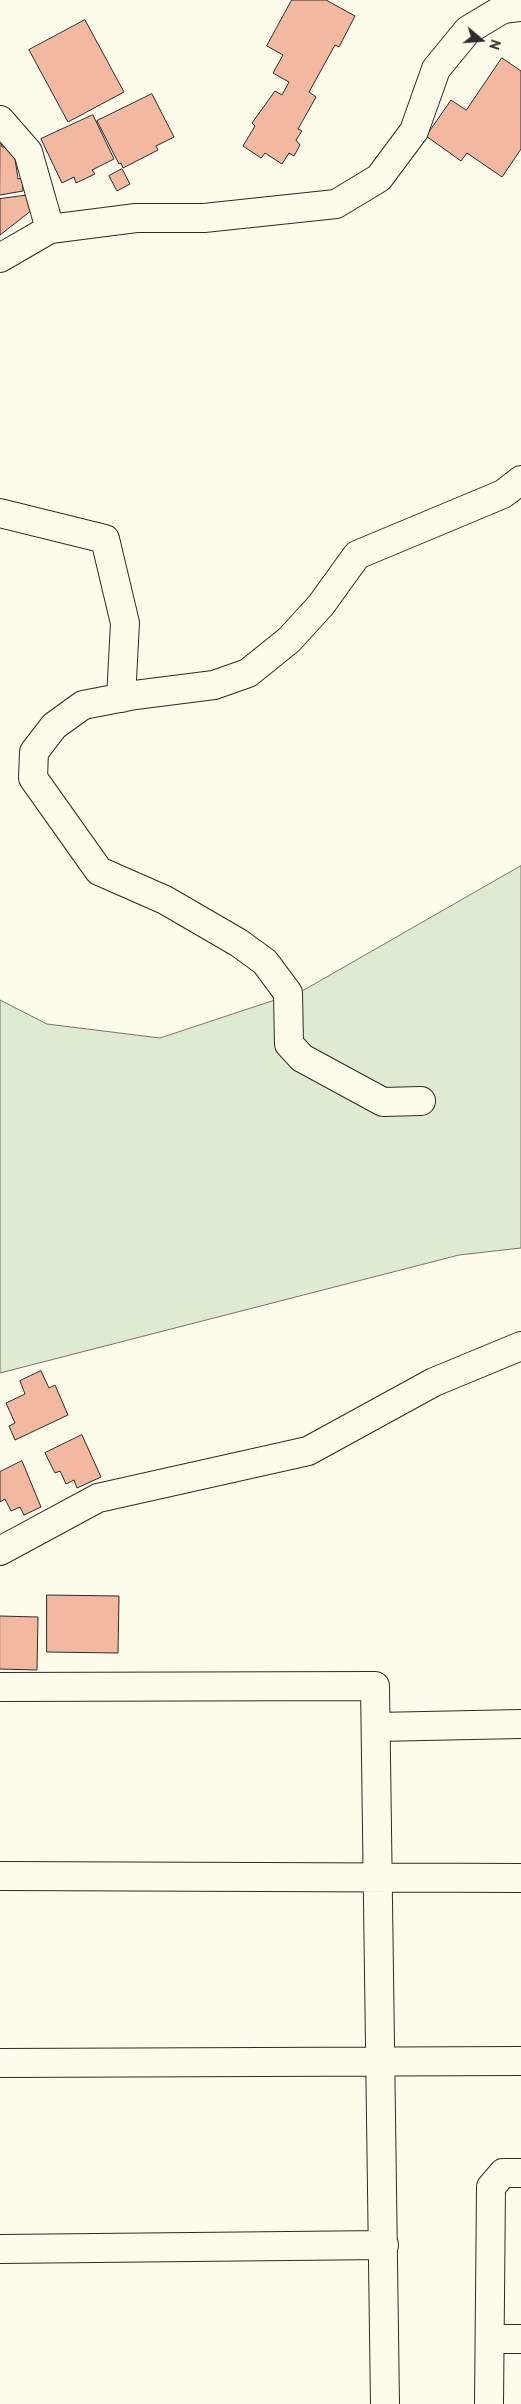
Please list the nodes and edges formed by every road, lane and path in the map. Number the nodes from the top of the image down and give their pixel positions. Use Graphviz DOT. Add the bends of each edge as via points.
graph roads {
  1 [pos="521,7"];
  2 [pos="0,120"];
  3 [pos="50,229"];
  4 [pos="0,258"];
  5 [pos="521,480"];
  6 [pos="0,513"];
  7 [pos="121,698"];
  8 [pos="421,1101"];
  9 [pos="521,1346"];
  10 [pos="0,1551"];
  11 [pos="0,1687"];
  12 [pos="521,1724"];
  13 [pos="376,1727"];
  14 [pos="0,1876"];
  15 [pos="378,1878"];
  16 [pos="521,1878"];
  17 [pos="521,2061"];
  18 [pos="381,2062"];
  19 [pos="0,2064"];
  20 [pos="521,2173"];
  21 [pos="384,2245"];
  22 [pos="0,2249"];
  23 [pos="490,2339"];
  24 [pos="521,2339"];
  25 [pos="385,2404"];
  26 [pos="489,2404"];
  1 -- 3 [label="street" via="503,10 468,30 436,69 414,131 379,178 336,204 204,218 136,218"];
  2 -- 3 [label="street" via="28,152"];
  3 -- 4 [label="street"];
  5 -- 7 [label="street" via="503,494 357,555 289,640 248,673 214,684"];
  6 -- 7 [label="street" via="105,539 125,623"];
  7 -- 8 [label="street" via="83,705 54,726 34,752 33,778 99,871 165,900 265,962 288,993 289,1044 302,1058 383,1102"];
  9 -- 10 [label="street" via="434,1382 308,1452 98,1498"];
  11 -- 13 [label="street" via="375,1686"];
  12 -- 13 [label="street"];
  13 -- 15 [label="street"];
  14 -- 15 [label="street"];
  15 -- 16 [label="street"];
  15 -- 18 [label="street"];
  17 -- 18 [label="street"];
  18 -- 19 [label="street"];
  18 -- 21 [label="street"];
  20 -- 23 [label="street" via="503,2173 491,2187"];
  21 -- 22 [label="street"];
  21 -- 25 [label="street"];
  23 -- 24 [label="street"];
  23 -- 26 [label="street"];
}
